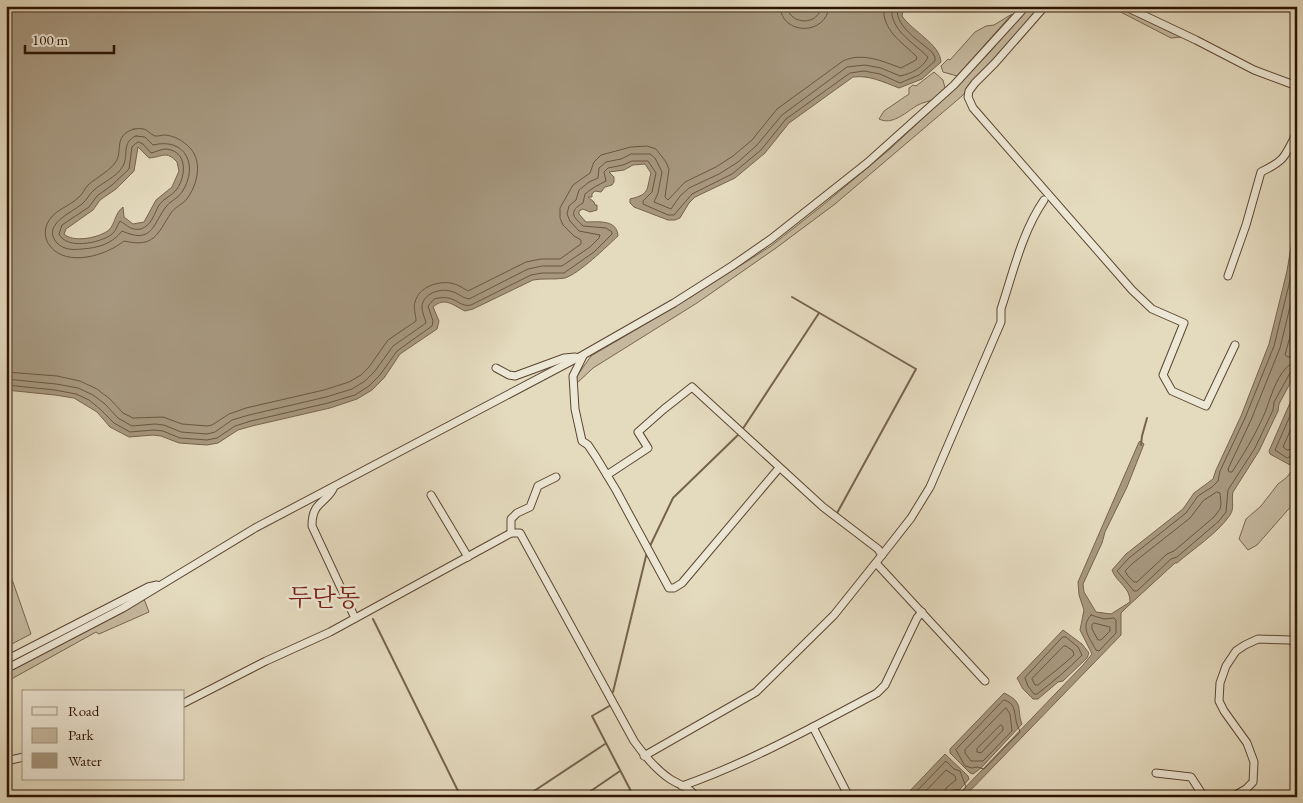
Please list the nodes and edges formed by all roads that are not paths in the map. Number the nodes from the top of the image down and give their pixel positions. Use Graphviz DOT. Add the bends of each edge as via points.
graph roads {
  1 [pos="1026,6"];
  2 [pos="1045,6"];
  3 [pos="1124,6"];
  4 [pos="1297,86"];
  5 [pos="1297,132"];
  6 [pos="1044,200"];
  7 [pos="1228,276"];
  8 [pos="1234,344"];
  9 [pos="583,355"];
  10 [pos="496,368"];
  11 [pos="780,468"];
  12 [pos="607,475"];
  13 [pos="556,477"];
  14 [pos="334,486"];
  15 [pos="431,495"];
  16 [pos="512,533"];
  17 [pos="882,555"];
  18 [pos="468,557"];
  19 [pos="876,562"];
  20 [pos="162,584"];
  21 [pos="922,612"];
  22 [pos="355,618"];
  23 [pos="1297,643"];
  24 [pos="6,660"];
  25 [pos="6,669"];
  26 [pos="985,681"];
  27 [pos="185,703"];
  28 [pos="813,727"];
  29 [pos="644,756"];
  30 [pos="22,757"];
  31 [pos="6,761"];
  32 [pos="1156,772"];
  33 [pos="682,786"];
  34 [pos="696,797"];
  35 [pos="849,797"];
  36 [pos="1204,797"];
  37 [pos="1232,797"];
  1 -- 9 [label="street" via="954,85 845,181 732,266"];
  2 -- 8 [label="street" via="969,91 972,108 1132,290 1152,310 1184,323 1163,375 1172,391 1206,406"];
  3 -- 4 [label="street" via="1254,70"];
  5 -- 7 [label="street" via="1285,157 1261,172"];
  6 -- 17 [label="street" via="1028,230 1001,309 1001,322 930,487"];
  9 -- 10 [label="street" via="564,358 515,376"];
  9 -- 12 [label="street" via="573,376 577,416 582,441"];
  9 -- 14 [label="street"];
  11 -- 12 [label="street" via="692,387 638,432 648,448"];
  11 -- 12 [label="street" via="682,583 672,589 667,586"];
  11 -- 17 [label="street"];
  13 -- 16 [label="street" via="538,486 530,507 510,519"];
  14 -- 20 [label="street" via="220,548"];
  14 -- 22 [label="street" via="332,492 316,506 312,526"];
  15 -- 18 [label="street"];
  16 -- 18 [label="street"];
  16 -- 29 [label="street" via="520,533 525,541"];
  17 -- 19 [label="street"];
  18 -- 22 [label="street"];
  19 -- 21 [label="street"];
  19 -- 29 [label="street" via="834,616 756,692"];
  20 -- 24 [label="street" via="148,587"];
  20 -- 25 [label="street"];
  21 -- 26 [label="street"];
  21 -- 28 [label="street" via="877,693"];
  22 -- 27 [label="street"];
  23 -- 37 [label="street" via="1258,639 1236,651 1226,666 1220,683 1219,701 1246,743 1254,762 1253,782"];
  28 -- 33 [label="street"];
  28 -- 35 [label="street"];
  29 -- 33 [label="street"];
  30 -- 31 [label="street"];
  32 -- 36 [label="street" via="1191,777"];
  33 -- 34 [label="street"];
}
